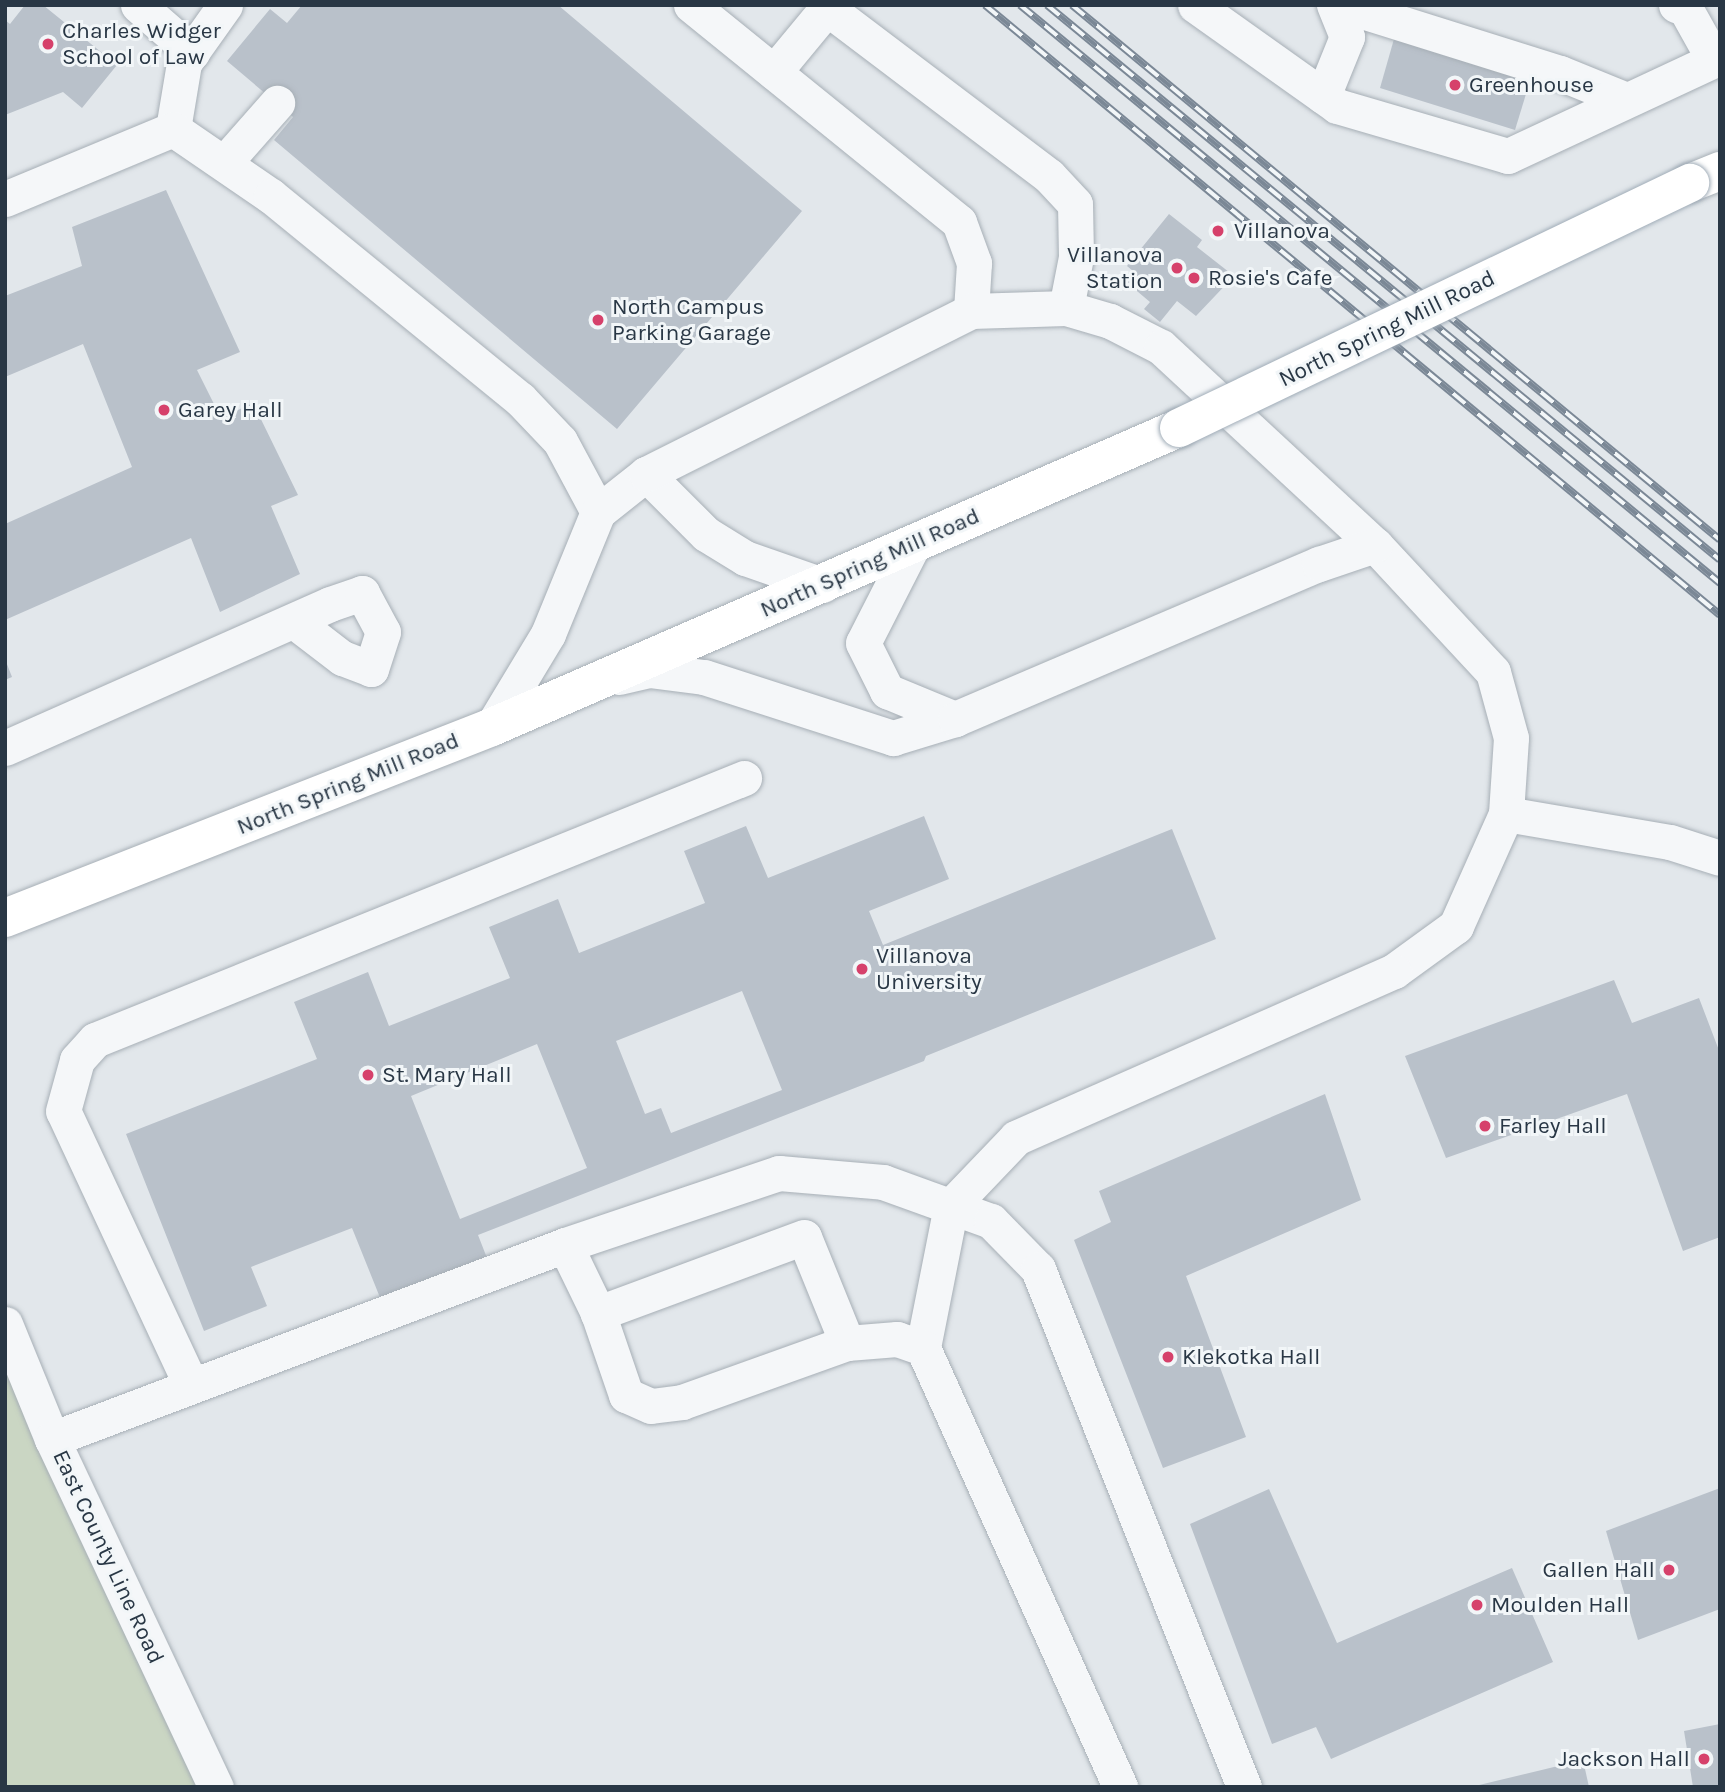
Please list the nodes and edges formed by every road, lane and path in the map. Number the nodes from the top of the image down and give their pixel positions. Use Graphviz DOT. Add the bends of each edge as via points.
graph roads {
  1 [pos="138,5"];
  2 [pos="225,5"];
  3 [pos="691,5"];
  4 [pos="1195,5"];
  5 [pos="825,6"];
  6 [pos="1352,7"];
  7 [pos="1697,15"];
  8 [pos="192,52"];
  9 [pos="1717,58"];
  10 [pos="774,72"];
  11 [pos="1323,96"];
  12 [pos="1626,100"];
  13 [pos="277,103"];
  14 [pos="173,129"];
  15 [pos="225,162"];
  16 [pos="1705,177"];
  17 [pos="5,199"];
  18 [pos="1066,308"];
  19 [pos="971,311"];
  20 [pos="646,474"];
  21 [pos="598,512"];
  22 [pos="914,543"];
  23 [pos="1375,545"];
  24 [pos="822,585"];
  25 [pos="294,621"];
  26 [pos="600,681"];
  27 [pos="955,719"];
  28 [pos="492,727"];
  29 [pos="5,748"];
  30 [pos="744,778"];
  31 [pos="1506,814"];
  32 [pos="1720,858"];
  33 [pos="5,918"];
  34 [pos="951,1206"];
  35 [pos="565,1245"];
  36 [pos="598,1313"];
  37 [pos="5,1324"];
  38 [pos="847,1343"];
  39 [pos="923,1348"];
  40 [pos="191,1385"];
  41 [pos="52,1439"];
  42 [pos="216,1787"];
  43 [pos="1121,1787"];
  44 [pos="1244,1787"];
  1 -- 8 [label="street"];
  2 -- 8 [label="street"];
  3 -- 10 [label="street"];
  4 -- 11 [label="street"];
  5 -- 10 [label="street"];
  5 -- 18 [label="street" via="1063,188 1075,204 1076,257"];
  6 -- 11 [label="street" via="1347,37"];
  6 -- 12 [label="street" via="1560,73"];
  7 -- 9 [label="street"];
  8 -- 14 [label="street" via="184,64"];
  9 -- 12 [label="street"];
  10 -- 19 [label="street" via="959,222 974,263"];
  11 -- 12 [label="street" via="1337,106 1508,156"];
  13 -- 15 [label="street"];
  14 -- 15 [label="street"];
  14 -- 17 [label="street"];
  15 -- 21 [label="street" via="520,399 560,441"];
  16 -- 22 [label="main road, North Spring Mill Road, bridge" via="1180,428"];
  18 -- 19 [label="street"];
  18 -- 23 [label="street" via="1110,321 1161,347"];
  19 -- 20 [label="street"];
  20 -- 21 [label="street"];
  20 -- 24 [label="street" via="706,534 745,558"];
  21 -- 28 [label="street" via="548,634"];
  22 -- 24 [label="main road, North Spring Mill Road"];
  22 -- 27 [label="street" via="863,643 887,691"];
  23 -- 27 [label="street" via="1319,564"];
  23 -- 31 [label="street" via="1493,672 1511,738"];
  24 -- 26 [label="main road, North Spring Mill Road"];
  25 -- 29 [label="street"];
  26 -- 27 [label="street" via="649,670 704,677 893,738"];
  26 -- 28 [label="main road, North Spring Mill Road"];
  28 -- 33 [label="main road, North Spring Mill Road"];
  30 -- 40 [label="street" via="94,1040 77,1060 63,1111"];
  31 -- 32 [label="street" via="1670,842"];
  31 -- 34 [label="street" via="1457,926 1394,971 1016,1138"];
  34 -- 35 [label="street" via="883,1182 779,1173"];
  34 -- 39 [label="street"];
  34 -- 44 [label="street" via="991,1221 1038,1269"];
  35 -- 36 [label="street"];
  35 -- 40 [label="street"];
  36 -- 38 [label="street" via="626,1395 651,1406 682,1402"];
  36 -- 38 [label="street" via="804,1237"];
  37 -- 41 [label="street, East County Line Road"];
  38 -- 39 [label="street" via="897,1339"];
  39 -- 43 [label="street"];
  40 -- 41 [label="street"];
  41 -- 42 [label="street, East County Line Road"];
}
